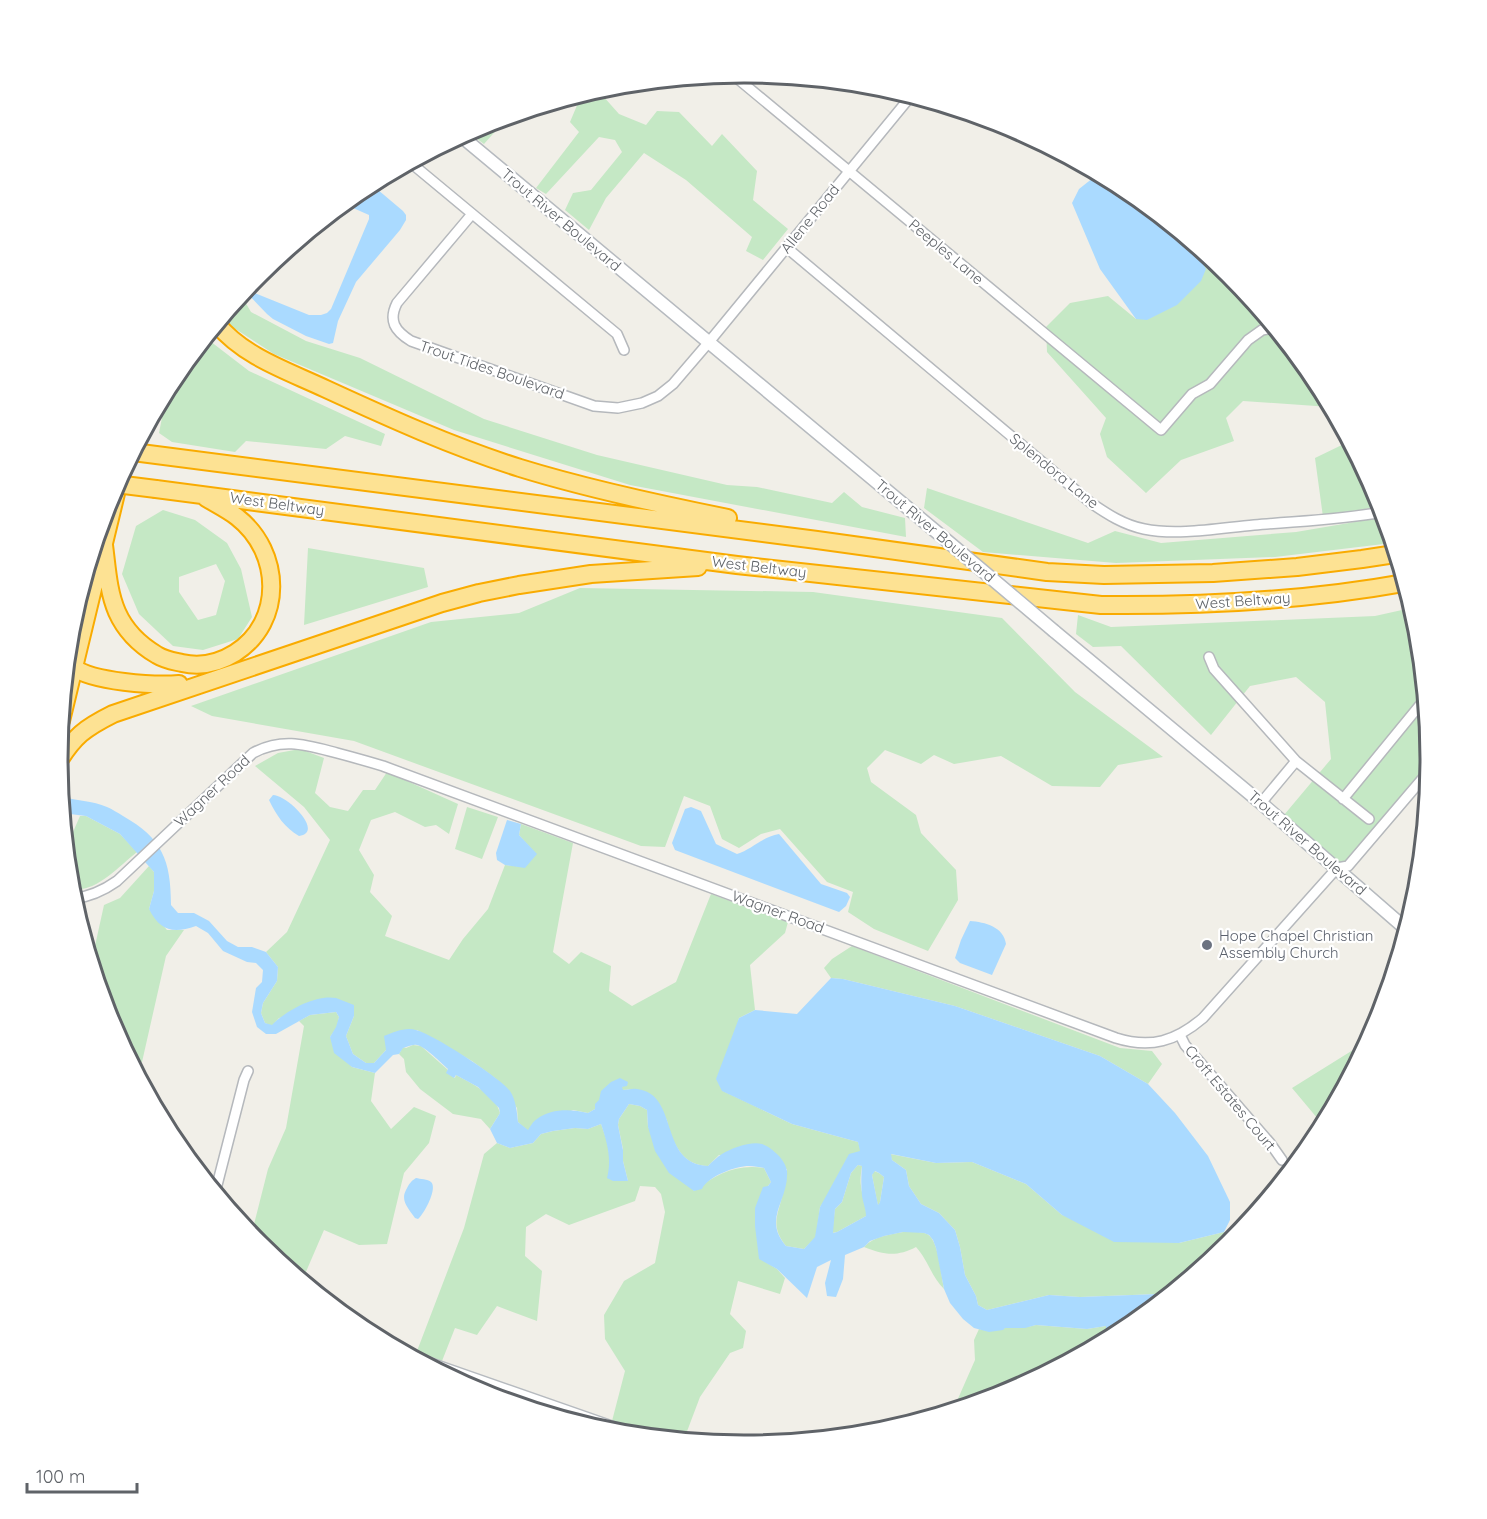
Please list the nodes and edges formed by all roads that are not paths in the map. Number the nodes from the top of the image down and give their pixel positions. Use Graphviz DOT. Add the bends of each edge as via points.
graph roads {
  1 [pos="743,83"];
  2 [pos="904,103"];
  3 [pos="468,143"];
  4 [pos="417,168"];
  5 [pos="849,172"];
  6 [pos="472,214"];
  7 [pos="787,248"];
  8 [pos="1262,326"];
  9 [pos="222,330"];
  10 [pos="709,342"];
  11 [pos="624,350"];
  12 [pos="141,453"];
  13 [pos="126,485"];
  14 [pos="200,494"];
  15 [pos="1373,513"];
  16 [pos="107,531"];
  17 [pos="817,540"];
  18 [pos="104,545"];
  19 [pos="1388,555"];
  20 [pos="737,565"];
  21 [pos="1396,584"];
  22 [pos="80,629"];
  23 [pos="1209,657"];
  24 [pos="74,665"];
  25 [pos="200,683"];
  26 [pos="1417,708"];
  27 [pos="68,748"];
  28 [pos="1296,761"];
  29 [pos="1419,783"];
  30 [pos="1343,799"];
  31 [pos="1261,803"];
  32 [pos="1369,819"];
  33 [pos="1337,868"];
  34 [pos="82,897"];
  35 [pos="1399,923"];
  36 [pos="1180,1035"];
  37 [pos="248,1071"];
  38 [pos="1282,1160"];
  39 [pos="217,1183"];
  1 -- 5 [label="street, Peeples Lane"];
  2 -- 5 [label="street, Allene Road"];
  3 -- 10 [label="street, Trout River Boulevard"];
  4 -- 6 [label="street"];
  5 -- 7 [label="street, Allene Road"];
  5 -- 8 [label="street, Peeples Lane" via="1161,430 1192,394 1210,384"];
  6 -- 10 [label="street, Trout Tides Boulevard" via="393,310 399,333 411,342 594,406 618,408 642,404 658,396"];
  6 -- 11 [label="street" via="617,334"];
  7 -- 10 [label="street, Allene Road"];
  7 -- 15 [label="street, Splendora Lane" via="1109,516 1145,529 1168,531"];
  9 -- 17 [label="highway" via="262,359 459,447 583,486"];
  10 -- 31 [label="street, Trout River Boulevard, bridge"];
  12 -- 17 [label="highway, West Beltway"];
  13 -- 14 [label="highway, West Beltway, bridge"];
  14 -- 18 [label="highway" via="249,529 266,556 272,579 270,604 257,633 226,659 191,665 166,660 146,648 128,631 117,613"];
  14 -- 20 [label="highway, West Beltway"];
  16 -- 18 [label="highway"];
  17 -- 19 [label="highway, West Beltway" via="1047,572 1104,575 1266,570"];
  18 -- 22 [label="highway"];
  20 -- 21 [label="highway, West Beltway" via="1101,605 1257,601"];
  20 -- 25 [label="highway" via="591,574 479,593"];
  23 -- 28 [label="street" via="1214,669"];
  24 -- 25 [label="highway" via="90,675 135,683"];
  25 -- 27 [label="highway" via="92,724"];
  26 -- 30 [label="street"];
  28 -- 30 [label="street"];
  28 -- 31 [label="street"];
  29 -- 33 [label="street, Wagner Road" via="1348,866"];
  30 -- 32 [label="street"];
  31 -- 33 [label="street, Trout River Boulevard"];
  33 -- 35 [label="street, Trout River Boulevard"];
  33 -- 36 [label="street, Wagner Road" via="1210,1011"];
  34 -- 36 [label="street, Wagner Road" via="109,887 253,753 282,744 306,745 369,761 466,796 1123,1041 1166,1041"];
  36 -- 38 [label="street, Croft Estates Court"];
  37 -- 39 [label="street"];
}
